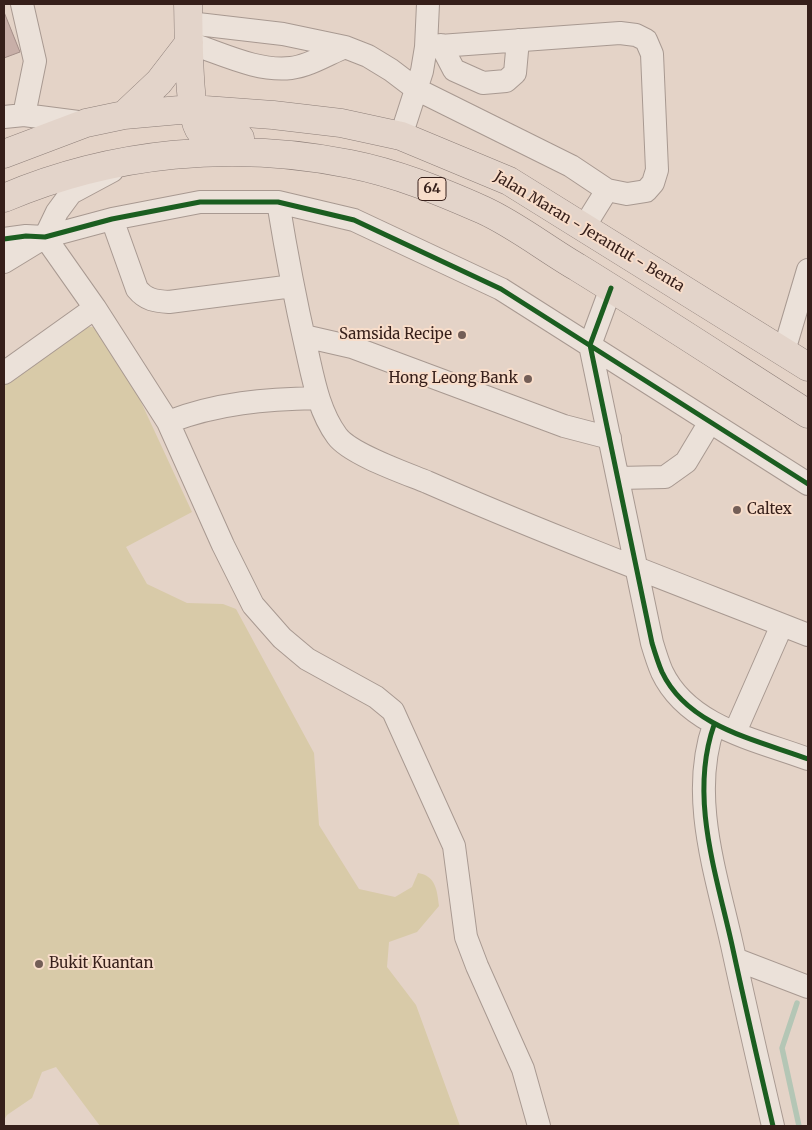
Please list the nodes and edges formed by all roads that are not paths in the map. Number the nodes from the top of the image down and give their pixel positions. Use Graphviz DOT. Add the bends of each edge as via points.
graph roads {
  1 [pos="22,4"];
  2 [pos="428,4"];
  3 [pos="189,24"];
  4 [pos="518,40"];
  5 [pos="434,46"];
  6 [pos="345,47"];
  7 [pos="416,90"];
  8 [pos="192,109"];
  9 [pos="124,115"];
  10 [pos="14,116"];
  11 [pos="86,123"];
  12 [pos="401,136"];
  13 [pos="4,154"];
  14 [pos="133,160"];
  15 [pos="321,160"];
  16 [pos="607,190"];
  17 [pos="4,198"];
  18 [pos="278,202"];
  19 [pos="112,219"];
  20 [pos="584,228"];
  21 [pos="45,237"];
  22 [pos="4,239"];
  23 [pos="4,262"];
  24 [pos="808,270"];
  25 [pos="293,286"];
  26 [pos="611,288"];
  27 [pos="95,308"];
  28 [pos="304,336"];
  29 [pos="590,345"];
  30 [pos="784,351"];
  31 [pos="808,367"];
  32 [pos="4,373"];
  33 [pos="318,398"];
  34 [pos="808,414"];
  35 [pos="168,422"];
  36 [pos="710,422"];
  37 [pos="610,438"];
  38 [pos="618,478"];
  39 [pos="808,484"];
  40 [pos="637,568"];
  41 [pos="782,625"];
  42 [pos="808,635"];
  43 [pos="725,728"];
  44 [pos="808,758"];
  45 [pos="735,960"];
  46 [pos="808,987"];
  47 [pos="539,1126"];
  48 [pos="774,1126"];
  1 -- 10 [label="street" via="35,61"];
  2 -- 5 [label="street"];
  3 -- 6 [label="street" via="283,34"];
  3 -- 6 [label="street" via="250,63 275,68 299,66"];
  3 -- 8 [label="main road"];
  3 -- 9 [label="main road" via="159,82"];
  4 -- 5 [label="street"];
  4 -- 5 [label="street" via="515,73 506,81 483,84 454,70"];
  4 -- 16 [label="street" via="620,33 646,40 652,54 657,170 653,183 646,190 627,194"];
  5 -- 7 [label="street"];
  6 -- 7 [label="street" via="368,56"];
  7 -- 12 [label="street"];
  7 -- 16 [label="street" via="571,166"];
  8 -- 9 [label="main road, Jalan Maran - Jerantut - Benta / 64"];
  8 -- 12 [label="main road, Jalan Maran - Jerantut - Benta / 64" via="342,123"];
  8 -- 15 [label="main road" via="200,132 296,142 316,150"];
  9 -- 11 [label="main road, Jalan Maran - Jerantut - Benta / 64"];
  10 -- 11 [label="street"];
  11 -- 13 [label="main road, Jalan Maran - Jerantut - Benta / 64"];
  12 -- 20 [label="main road, Jalan Maran - Jerantut - Benta / 64" via="509,181"];
  14 -- 15 [label="main road, 64" via="196,152 282,154"];
  14 -- 17 [label="main road, 64" via="88,168 44,181"];
  14 -- 21 [label="street" via="71,193"];
  15 -- 26 [label="main road, 64" via="350,164 412,181 485,211"];
  16 -- 20 [label="street"];
  18 -- 19 [label="street" via="200,202"];
  18 -- 25 [label="street"];
  18 -- 29 [label="street" via="354,220 501,289"];
  19 -- 21 [label="street"];
  19 -- 25 [label="street" via="137,289 143,297 169,302"];
  20 -- 30 [label="main road, Jalan Maran - Jerantut - Benta / 64"];
  21 -- 22 [label="street"];
  21 -- 23 [label="street"];
  21 -- 27 [label="street"];
  24 -- 30 [label="street"];
  25 -- 28 [label="street"];
  26 -- 29 [label="street"];
  26 -- 34 [label="main road, 64"];
  27 -- 32 [label="street"];
  27 -- 35 [label="street"];
  28 -- 33 [label="street"];
  28 -- 37 [label="street" via="352,347 564,426"];
  29 -- 36 [label="street"];
  29 -- 37 [label="street"];
  30 -- 31 [label="main road, Jalan Maran - Jerantut - Benta / 64"];
  33 -- 35 [label="street" via="231,404 193,412"];
  33 -- 40 [label="street" via="338,438 360,453"];
  35 -- 47 [label="street" via="253,604 288,643 307,658 385,703 399,723 454,846 466,937 524,1069"];
  36 -- 38 [label="street" via="686,462 665,477"];
  36 -- 39 [label="street"];
  37 -- 38 [label="street"];
  38 -- 40 [label="street"];
  40 -- 41 [label="street"];
  40 -- 43 [label="street" via="652,643 662,673 690,707"];
  41 -- 42 [label="street"];
  41 -- 43 [label="street"];
  43 -- 44 [label="street"];
  43 -- 45 [label="street" via="706,748 705,811 707,834"];
  45 -- 46 [label="street"];
  45 -- 48 [label="street"];
}
